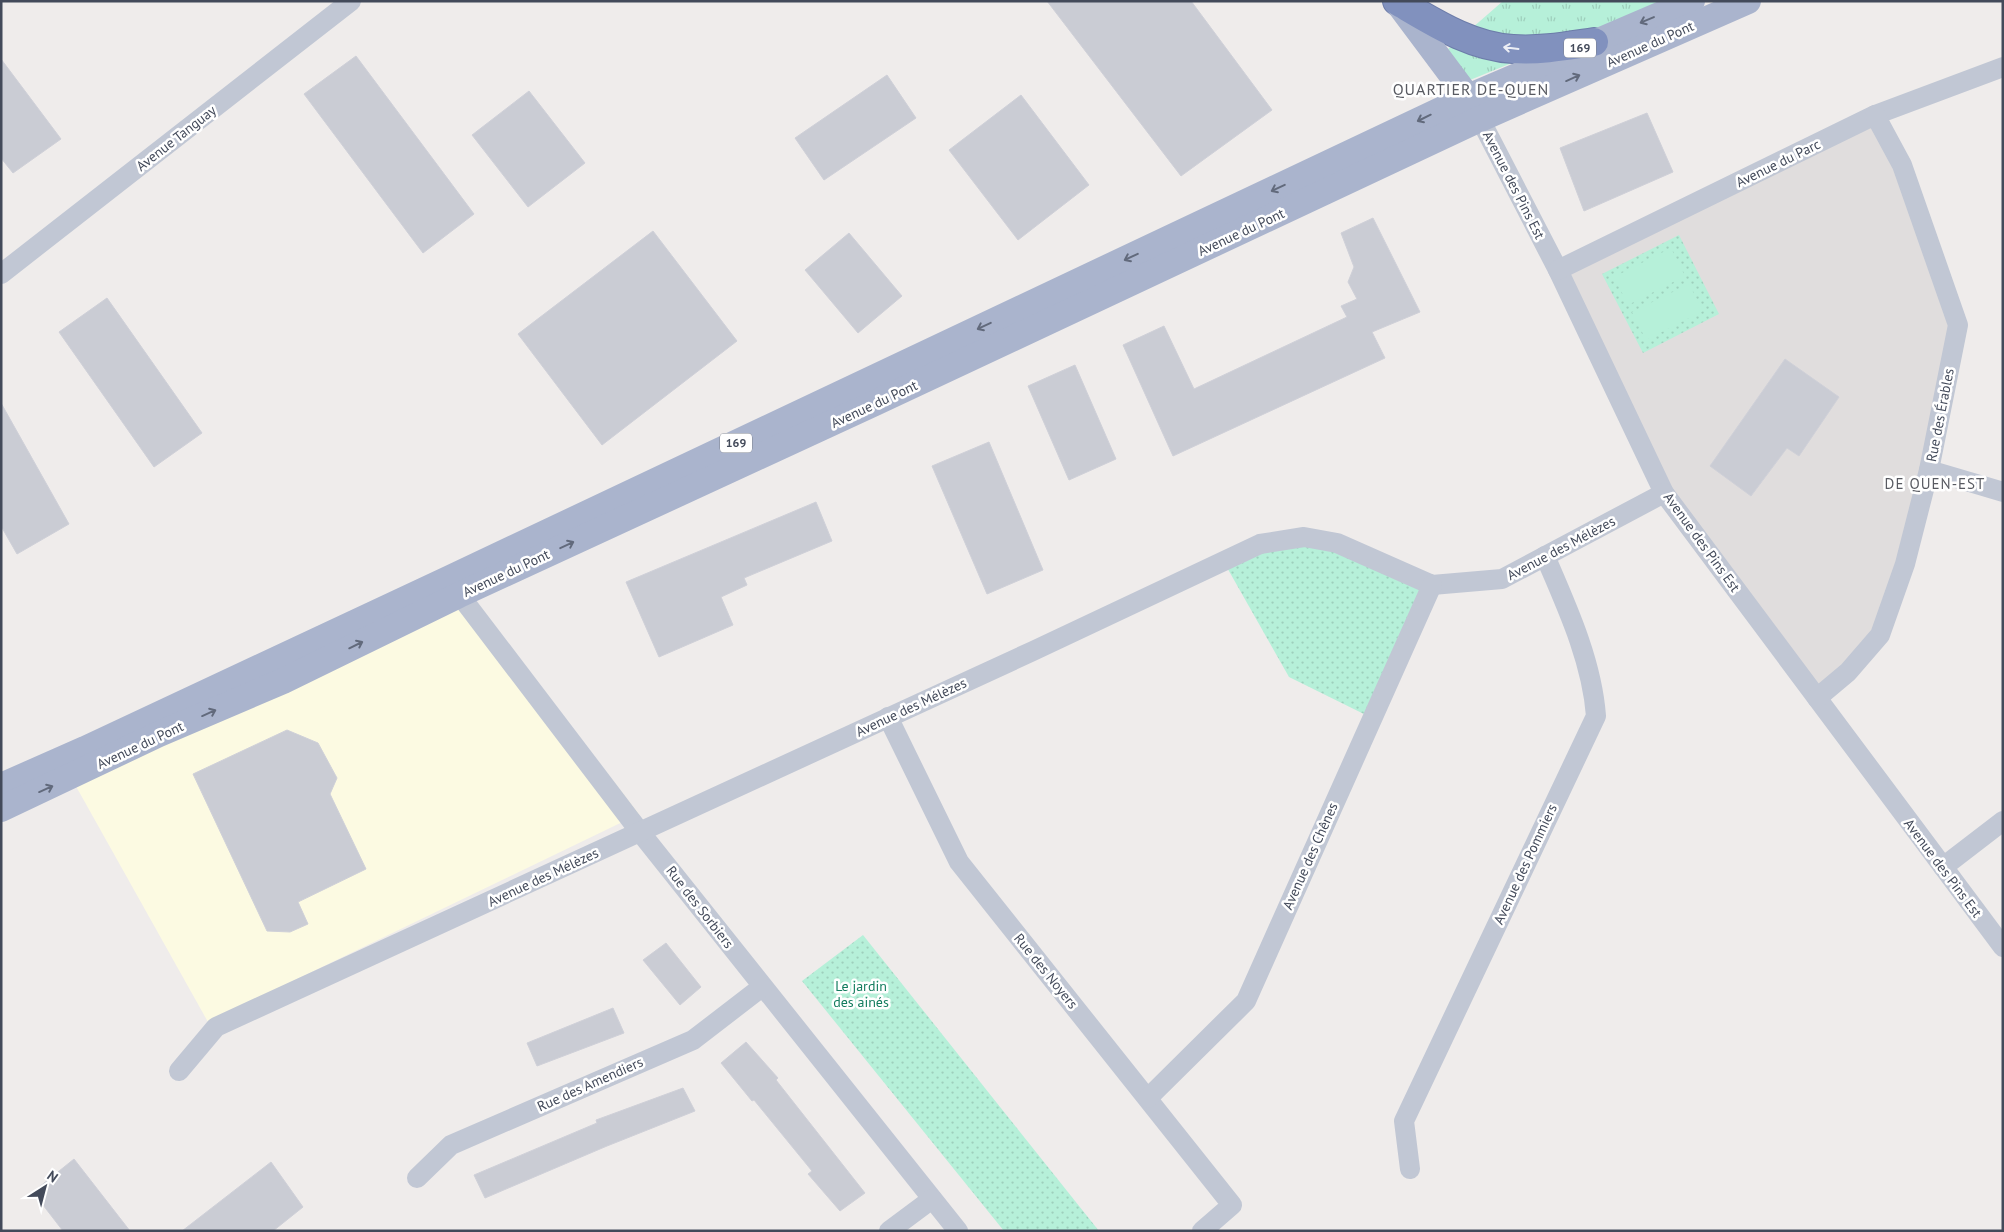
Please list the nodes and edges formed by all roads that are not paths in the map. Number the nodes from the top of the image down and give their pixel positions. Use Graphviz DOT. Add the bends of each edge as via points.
graph roads {
  1 [pos="351,1"];
  2 [pos="1397,1"];
  3 [pos="1692,1"];
  4 [pos="1748,1"];
  5 [pos="1594,42"];
  6 [pos="2003,67"];
  7 [pos="1474,108"];
  8 [pos="1875,115"];
  9 [pos="1558,270"];
  10 [pos="1,274"];
  11 [pos="1929,470"];
  12 [pos="2003,492"];
  13 [pos="1664,493"];
  14 [pos="1546,556"];
  15 [pos="1432,584"];
  16 [pos="453,587"];
  17 [pos="1818,698"];
  18 [pos="888,717"];
  19 [pos="1,786"];
  20 [pos="1,808"];
  21 [pos="2003,821"];
  22 [pos="640,832"];
  23 [pos="1943,867"];
  24 [pos="2003,947"];
  25 [pos="762,987"];
  26 [pos="179,1071"];
  27 [pos="1148,1098"];
  28 [pos="1410,1169"];
  29 [pos="417,1178"];
  30 [pos="932,1199"];
  31 [pos="888,1231"];
  32 [pos="958,1231"];
  33 [pos="1202,1231"];
  1 -- 10 [label="street, Avenue Tanguay"];
  5 -- 2 [label="highway, one-way" via="1513,50 1451,31"];
  2 -- 7 [label="main road"];
  3 -- 5 [label="main road, Avenue du Pont / 169, one-way"];
  7 -- 4 [label="main road, Avenue du Pont, one-way"];
  5 -- 7 [label="main road, Avenue du Pont / 169"];
  6 -- 8 [label="street, Avenue du Parc"];
  7 -- 9 [label="street, Avenue des Pins Est"];
  7 -- 16 [label="main road, Avenue du Pont / 169"];
  8 -- 9 [label="street, Avenue du Parc"];
  8 -- 11 [label="street, Rue des Érables" via="1902,165 1958,325"];
  9 -- 13 [label="street, Avenue des Pins Est"];
  11 -- 12 [label="street"];
  11 -- 17 [label="street, Rue des Érables" via="1905,564 1880,635 1848,672"];
  13 -- 14 [label="street, Avenue des Mélèzes"];
  13 -- 17 [label="street, Avenue des Pins Est"];
  14 -- 15 [label="street, Avenue des Mélèzes" via="1502,579"];
  14 -- 28 [label="street, Avenue des Pommiers" via="1572,620 1594,694 1596,716 1404,1122"];
  15 -- 18 [label="street, Avenue des Mélèzes" via="1337,542 1304,537 1260,544"];
  15 -- 27 [label="street, Avenue des Chênes" via="1246,1001"];
  16 -- 19 [label="main road, Avenue du Pont / 169"];
  20 -- 16 [label="main road, Avenue du Pont, one-way" via="159,734 283,681"];
  16 -- 22 [label="street, Rue des Sorbiers"];
  17 -- 23 [label="street, Avenue des Pins Est"];
  18 -- 22 [label="street, Avenue des Mélèzes"];
  18 -- 27 [label="street, Rue des Noyers" via="959,862"];
  21 -- 23 [label="street"];
  22 -- 25 [label="street, Rue des Sorbiers"];
  22 -- 26 [label="street, Avenue des Mélèzes" via="216,1027"];
  23 -- 24 [label="street, Avenue des Pins Est"];
  25 -- 29 [label="street, Rue des Amendiers" via="693,1040 451,1145"];
  25 -- 30 [label="street, Rue des Sorbiers"];
  27 -- 33 [label="street, Rue des Noyers" via="1232,1205"];
  30 -- 31 [label="street"];
  30 -- 32 [label="street, Rue des Sorbiers"];
}
